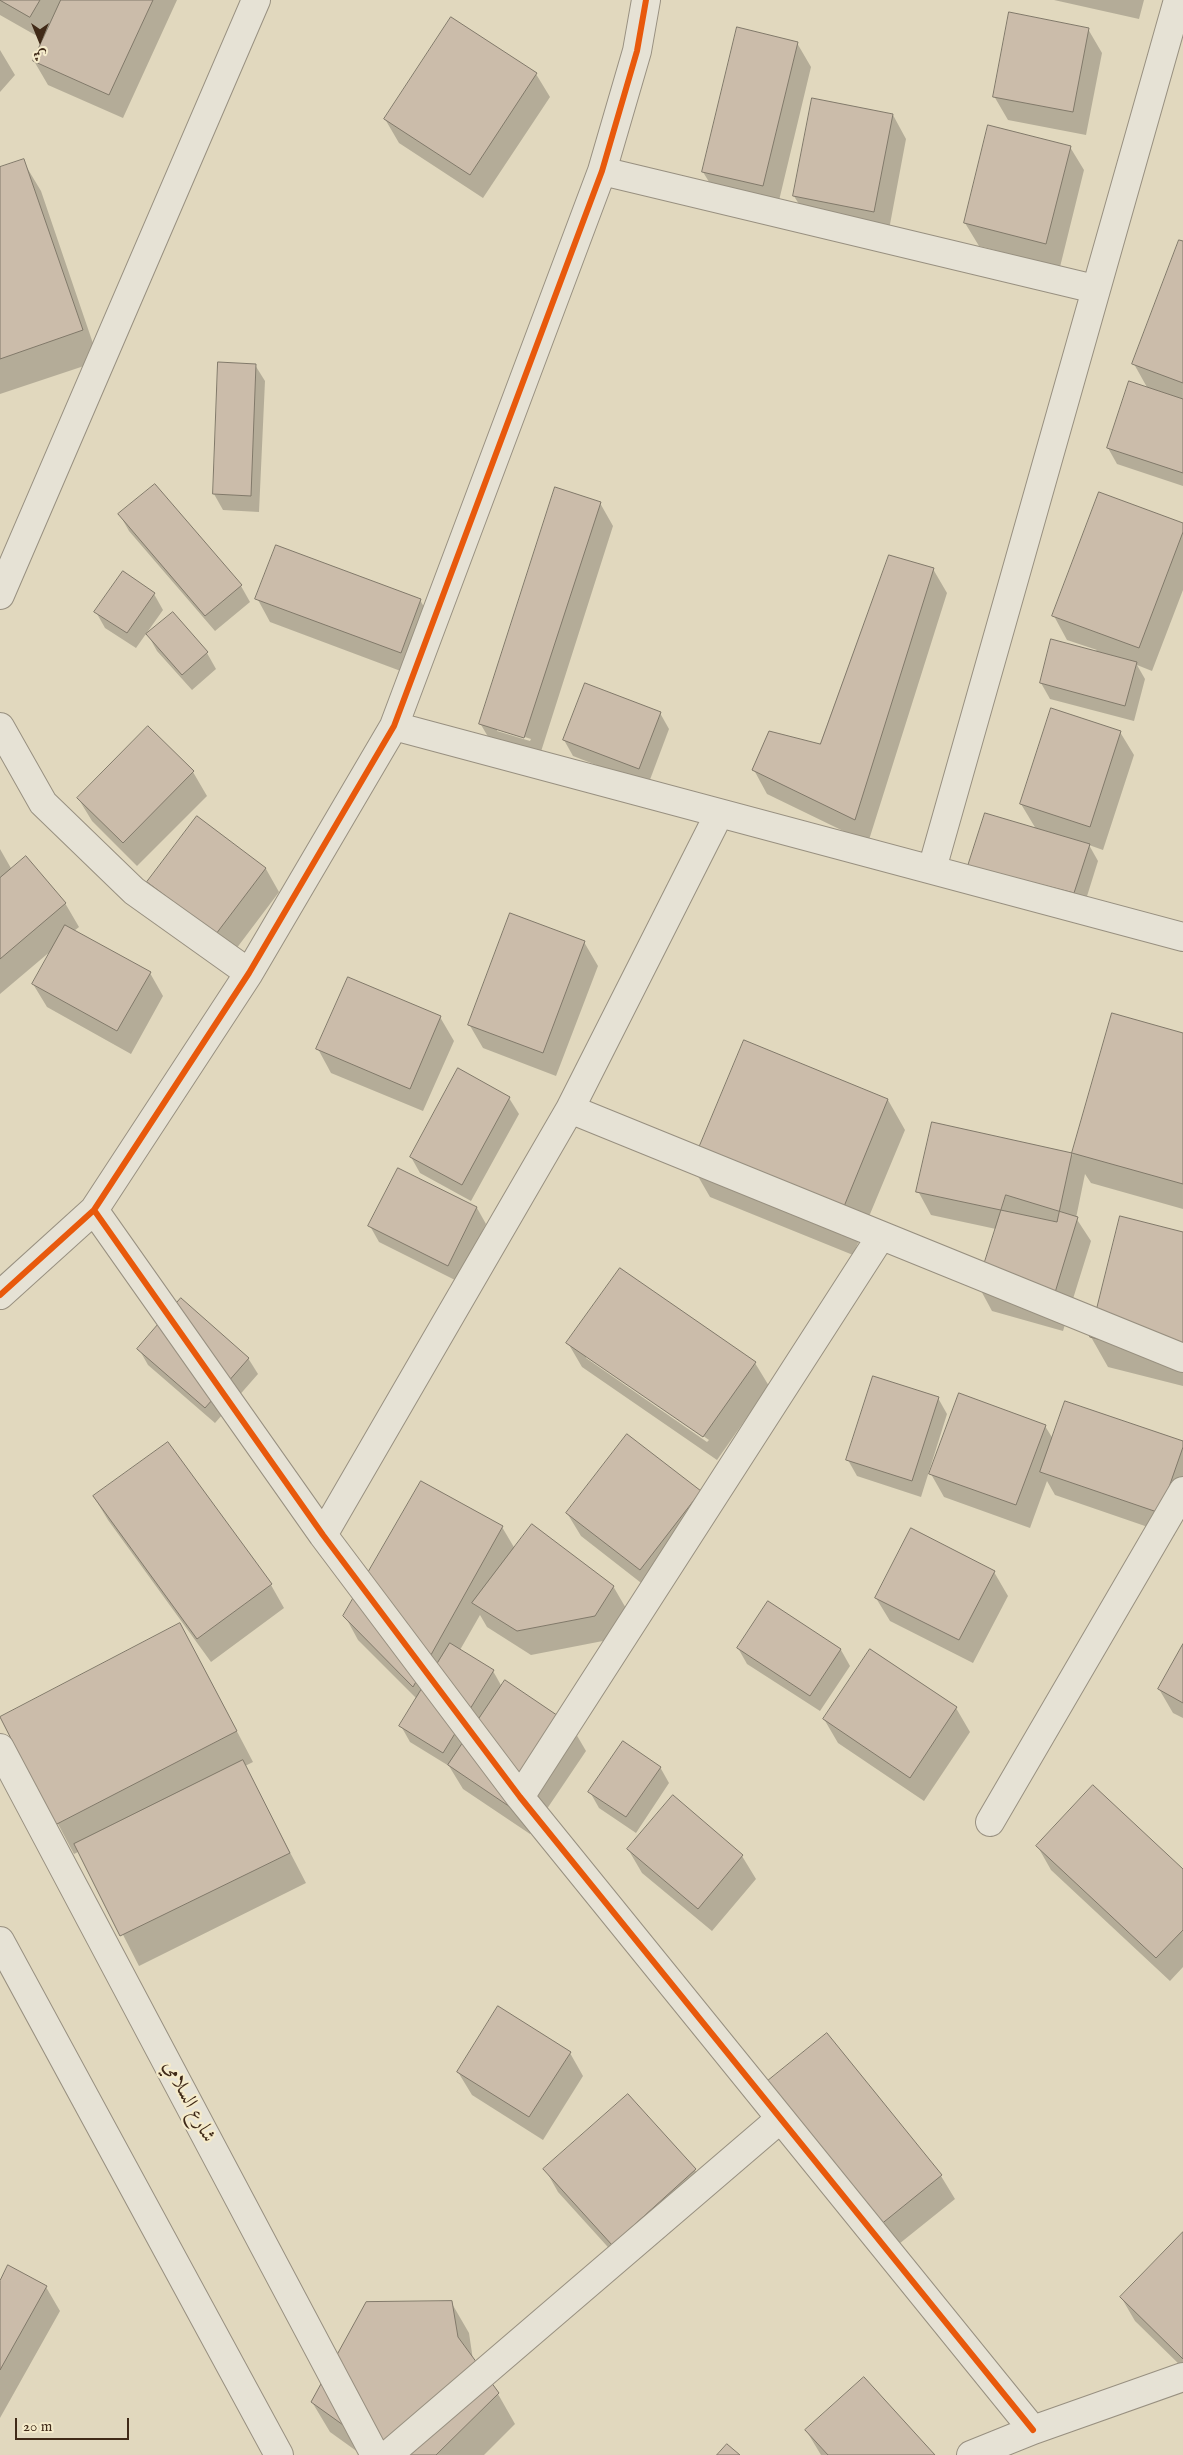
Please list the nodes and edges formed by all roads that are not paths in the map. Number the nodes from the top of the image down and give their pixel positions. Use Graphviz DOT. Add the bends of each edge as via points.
graph roads {
  1 [pos="256,0"];
  2 [pos="646,0"];
  3 [pos="1178,0"];
  4 [pos="602,171"];
  5 [pos="1095,289"];
  6 [pos="0,595"];
  7 [pos="394,726"];
  8 [pos="0,727"];
  9 [pos="719,814"];
  10 [pos="932,869"];
  11 [pos="1183,937"];
  12 [pos="249,973"];
  13 [pos="570,1109"];
  14 [pos="94,1210"];
  15 [pos="881,1236"];
  16 [pos="0,1295"];
  17 [pos="1183,1358"];
  18 [pos="1183,1491"];
  19 [pos="322,1535"];
  20 [pos="0,1748"];
  21 [pos="520,1797"];
  22 [pos="990,1822"];
  23 [pos="0,1941"];
  24 [pos="780,2119"];
  25 [pos="1183,2377"];
  26 [pos="1033,2430"];
  27 [pos="279,2455"];
  28 [pos="375,2455"];
  29 [pos="388,2455"];
  30 [pos="971,2455"];
  1 -- 6 [label="street"];
  2 -- 4 [label="street" via="637,51"];
  3 -- 5 [label="street"];
  4 -- 5 [label="street"];
  4 -- 7 [label="street"];
  5 -- 10 [label="street"];
  7 -- 9 [label="street"];
  7 -- 12 [label="street"];
  8 -- 12 [label="street" via="43,803 134,891"];
  9 -- 10 [label="street"];
  9 -- 13 [label="street"];
  10 -- 11 [label="street"];
  12 -- 14 [label="street"];
  13 -- 15 [label="street"];
  13 -- 19 [label="street"];
  14 -- 16 [label="street"];
  14 -- 19 [label="street"];
  15 -- 17 [label="street"];
  15 -- 21 [label="street"];
  18 -- 22 [label="street"];
  19 -- 21 [label="street"];
  20 -- 28 [label="street, شارع السلامي"];
  21 -- 24 [label="street"];
  23 -- 27 [label="street"];
  24 -- 26 [label="street"];
  24 -- 29 [label="street"];
  25 -- 26 [label="street"];
  26 -- 30 [label="street"];
}
